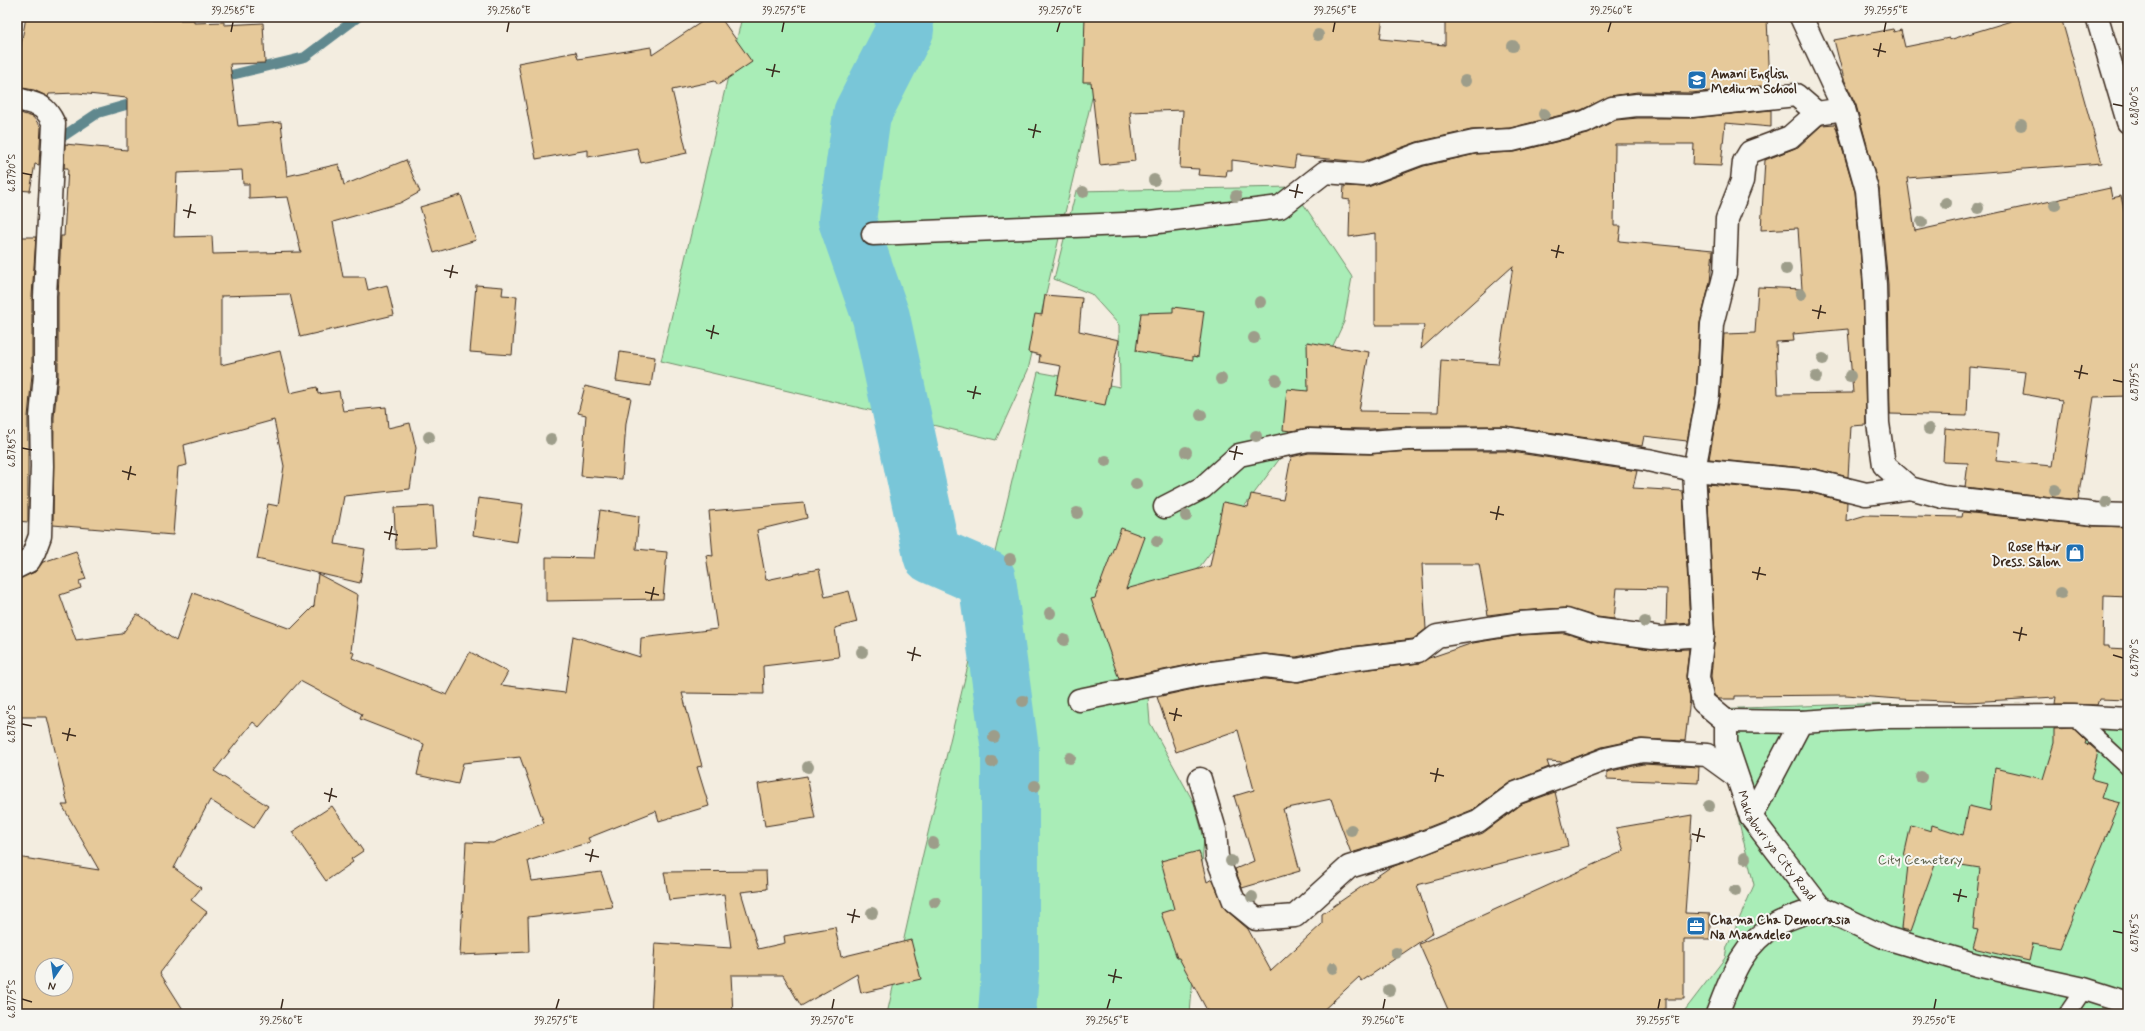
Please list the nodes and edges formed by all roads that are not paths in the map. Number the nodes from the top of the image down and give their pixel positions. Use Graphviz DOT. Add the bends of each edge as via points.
graph roads {
  1 [pos="1800,17"];
  2 [pos="2097,17"];
  3 [pos="17,99"];
  4 [pos="1844,109"];
  5 [pos="1816,113"];
  6 [pos="2128,122"];
  7 [pos="872,234"];
  8 [pos="1694,470"];
  9 [pos="1910,488"];
  10 [pos="1165,507"];
  11 [pos="2128,515"];
  12 [pos="17,567"];
  13 [pos="1703,635"];
  14 [pos="1079,700"];
  15 [pos="2074,716"];
  16 [pos="2128,719"];
  17 [pos="1726,721"];
  18 [pos="1801,722"];
  19 [pos="2128,767"];
  20 [pos="1736,776"];
  21 [pos="1200,779"];
  22 [pos="1751,817"];
  23 [pos="1820,907"];
  24 [pos="2084,989"];
  25 [pos="2128,1003"];
  26 [pos="1717,1014"];
  27 [pos="2067,1014"];
  1 -- 4 [label="street"];
  2 -- 6 [label="street"];
  3 -- 12 [label="street" via="39,104 48,111 54,124 45,296 40,536 29,561"];
  4 -- 5 [label="street"];
  4 -- 9 [label="street" via="1867,190 1875,284 1878,424 1884,464"];
  5 -- 7 [label="street" via="1796,95 1692,106 1637,105 1612,108 1585,122 1512,140 1474,142 1420,154 1364,175 1325,172 1280,207 1150,223"];
  5 -- 8 [label="street" via="1790,137 1750,152 1744,162 1742,181 1727,219 1725,273 1712,324 1708,395"];
  8 -- 9 [label="street" via="1814,480 1866,494"];
  8 -- 10 [label="street" via="1648,460 1506,438 1408,438 1370,442 1308,440 1238,455 1202,488"];
  8 -- 13 [label="street"];
  9 -- 11 [label="street" via="1943,497 2095,514"];
  13 -- 14 [label="street" via="1661,638 1594,629 1566,620 1520,623 1437,636 1418,651 1358,658 1297,670 1265,666 1205,674"];
  13 -- 17 [label="street" via="1698,677 1703,702"];
  15 -- 16 [label="street"];
  15 -- 18 [label="street" via="1879,717"];
  15 -- 19 [label="lane"];
  17 -- 18 [label="street"];
  17 -- 20 [label="street, Makaburi ya City Road" via="1726,743"];
  18 -- 22 [label="street"];
  20 -- 21 [label="street" via="1707,755 1642,751 1606,759 1516,793 1478,821 1410,848 1349,868 1295,916 1256,920 1234,901 1217,857 1215,830"];
  20 -- 22 [label="street, Makaburi ya City Road"];
  22 -- 23 [label="street, Makaburi ya City Road"];
  23 -- 24 [label="street, Makaburi ya City Road" via="1886,938 1977,965"];
  23 -- 26 [label="street" via="1777,924 1750,946 1733,970"];
  24 -- 25 [label="street, Makaburi ya City Road"];
  24 -- 27 [label="lane"];
}
